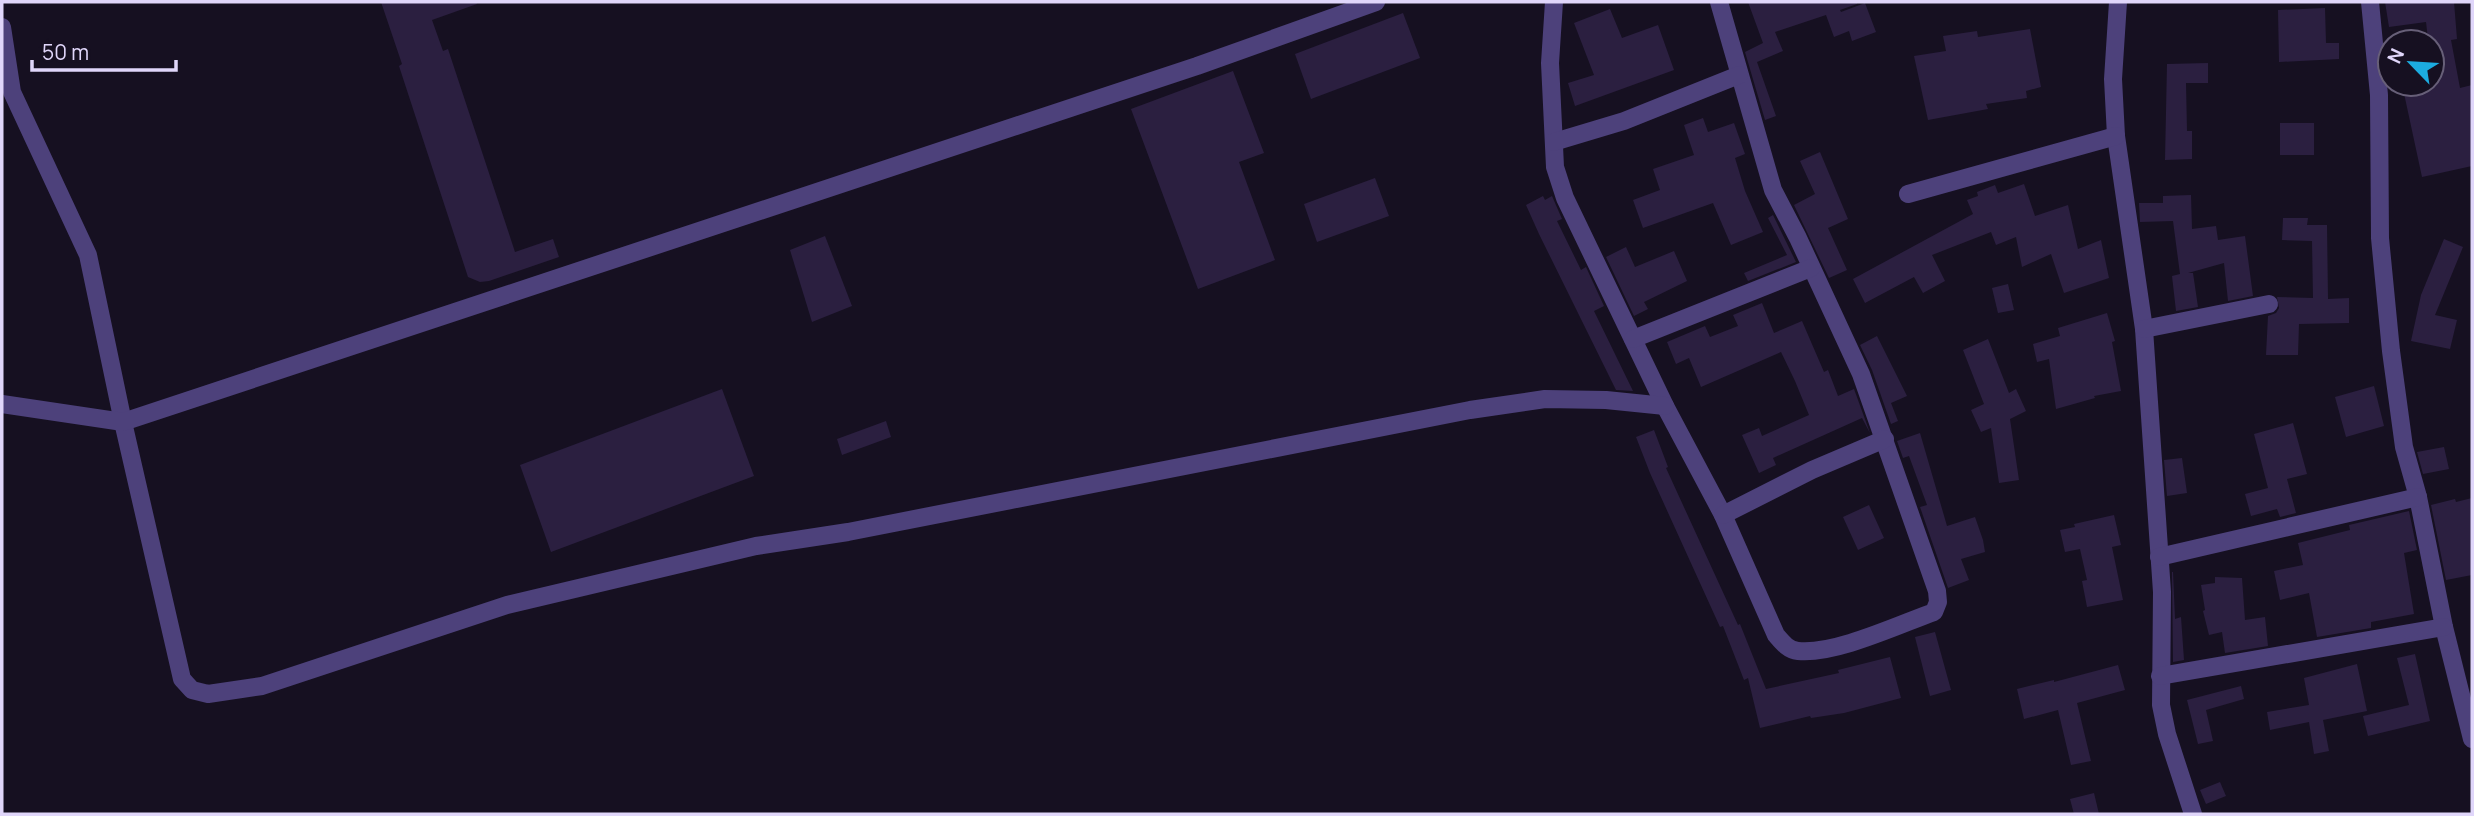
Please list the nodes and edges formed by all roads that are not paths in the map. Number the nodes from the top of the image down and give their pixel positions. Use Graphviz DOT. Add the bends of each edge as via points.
graph roads {
  1 [pos="1376,2"];
  2 [pos="1554,2"];
  3 [pos="1719,2"];
  4 [pos="2120,2"];
  5 [pos="2370,2"];
  6 [pos="2,27"];
  7 [pos="1739,75"];
  8 [pos="2116,136"];
  9 [pos="1554,142"];
  10 [pos="1908,194"];
  11 [pos="1811,268"];
  12 [pos="2269,304"];
  13 [pos="2144,329"];
  14 [pos="1633,339"];
  15 [pos="2,404"];
  16 [pos="1665,406"];
  17 [pos="123,422"];
  18 [pos="1885,439"];
  19 [pos="2418,497"];
  20 [pos="1723,515"];
  21 [pos="2159,557"];
  22 [pos="2444,627"];
  23 [pos="2160,676"];
  24 [pos="2472,739"];
  25 [pos="2193,814"];
  1 -- 17 [label="street"];
  2 -- 9 [label="street" via="1549,63"];
  3 -- 7 [label="street"];
  4 -- 8 [label="street" via="2113,79"];
  5 -- 19 [label="street" via="2379,95 2380,238 2404,447"];
  6 -- 17 [label="street" via="12,92 88,255"];
  7 -- 9 [label="street" via="1623,121"];
  7 -- 11 [label="street" via="1773,190"];
  8 -- 10 [label="street"];
  8 -- 13 [label="street"];
  9 -- 14 [label="street" via="1555,167 1565,198"];
  11 -- 14 [label="street"];
  11 -- 18 [label="street" via="1861,374"];
  12 -- 13 [label="street"];
  13 -- 21 [label="street"];
  14 -- 16 [label="street"];
  15 -- 17 [label="street"];
  16 -- 17 [label="street" via="1545,399 1470,410 848,533 756,546 507,605 262,686 208,694 192,690 182,679"];
  16 -- 20 [label="street"];
  18 -- 20 [label="street"];
  18 -- 20 [label="street" via="1937,591 1934,612 1839,647 1796,651 1776,635"];
  19 -- 21 [label="street"];
  19 -- 22 [label="street"];
  21 -- 23 [label="street"];
  22 -- 23 [label="street"];
  22 -- 24 [label="street"];
  23 -- 25 [label="street" via="2167,734"];
}
